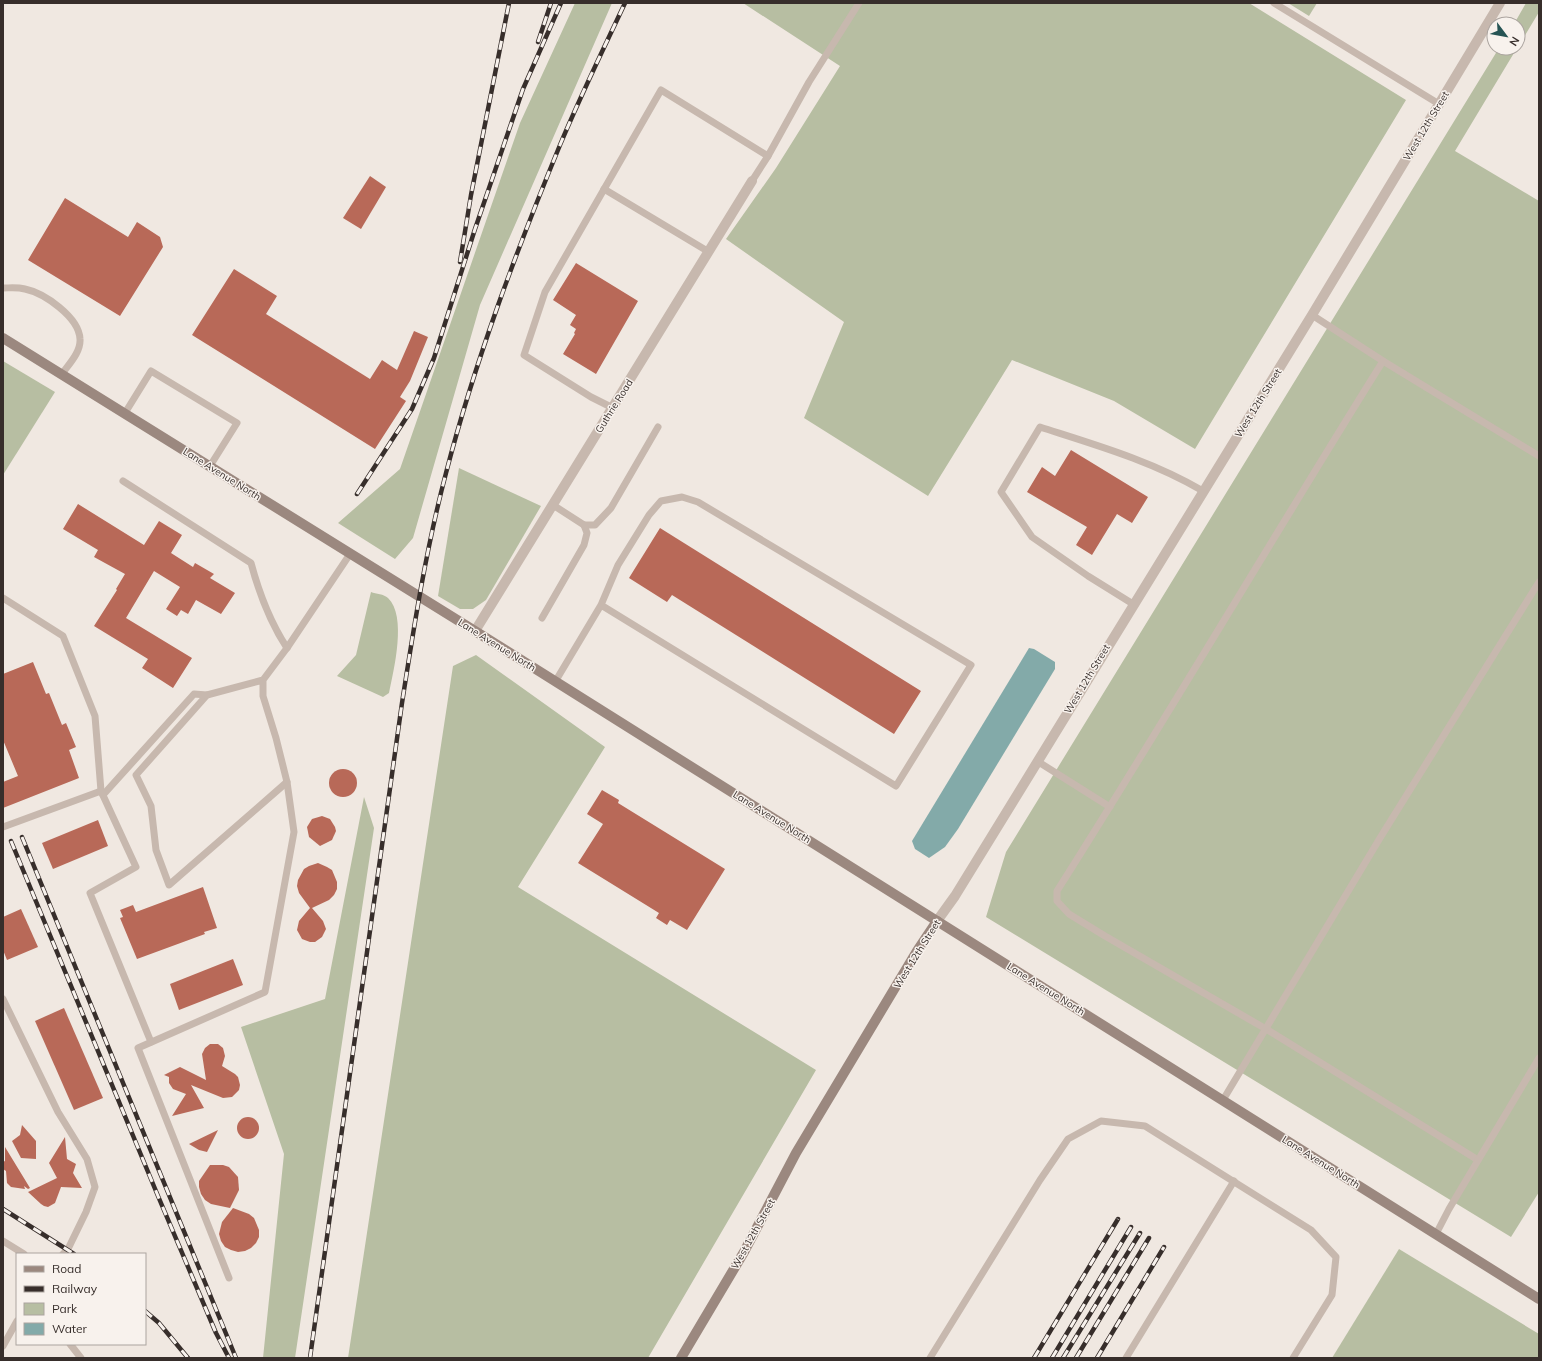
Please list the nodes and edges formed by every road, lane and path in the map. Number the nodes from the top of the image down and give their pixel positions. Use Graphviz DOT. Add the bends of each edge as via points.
graph roads {
  1 [pos="859,3"];
  2 [pos="1274,3"];
  3 [pos="1500,3"];
  4 [pos="1439,104"];
  5 [pos="768,156"];
  6 [pos="752,181"];
  7 [pos="604,190"];
  8 [pos="709,252"];
  9 [pos="3,288"];
  10 [pos="1312,315"];
  11 [pos="3,338"];
  12 [pos="1383,361"];
  13 [pos="62,374"];
  14 [pos="613,408"];
  15 [pos="125,413"];
  16 [pos="658,427"];
  17 [pos="1539,456"];
  18 [pos="210,466"];
  19 [pos="123,481"];
  20 [pos="1203,491"];
  21 [pos="553,505"];
  22 [pos="584,525"];
  23 [pos="350,554"];
  24 [pos="1539,582"];
  25 [pos="3,598"];
  26 [pos="1133,604"];
  27 [pos="601,605"];
  28 [pos="542,618"];
  29 [pos="475,631"];
  30 [pos="287,648"];
  31 [pos="263,680"];
  32 [pos="555,682"];
  33 [pos="207,695"];
  34 [pos="1037,761"];
  35 [pos="288,782"];
  36 [pos="102,793"];
  37 [pos="1110,807"];
  38 [pos="3,827"];
  39 [pos="937,921"];
  40 [pos="3,999"];
  41 [pos="5,1007"];
  42 [pos="1266,1030"];
  43 [pos="151,1042"];
  44 [pos="1539,1058"];
  45 [pos="1223,1100"];
  46 [pos="1478,1160"];
  47 [pos="1234,1181"];
  48 [pos="1436,1234"];
  49 [pos="3,1241"];
  50 [pos="22,1253"];
  51 [pos="64,1253"];
  52 [pos="229,1278"];
  53 [pos="1539,1299"];
  54 [pos="16,1323"];
  55 [pos="71,1345"];
  56 [pos="3,1346"];
  57 [pos="81,1358"];
  58 [pos="681,1358"];
  59 [pos="930,1358"];
  60 [pos="1126,1358"];
  61 [pos="1293,1358"];
  1 -- 5 [label="lane" via="809,82"];
  2 -- 4 [label="lane"];
  3 -- 4 [label="street, West 12th Street"];
  4 -- 10 [label="street, West 12th Street"];
  5 -- 6 [label="lane"];
  5 -- 7 [label="lane" via="661,90"];
  6 -- 8 [label="street, Guthrie Road"];
  7 -- 8 [label="lane"];
  7 -- 14 [label="lane" via="545,292 524,355"];
  8 -- 14 [label="street, Guthrie Road"];
  9 -- 13 [label="lane" via="26,289 37,294 67,313 74,323 80,339 74,359"];
  10 -- 12 [label="lane"];
  10 -- 20 [label="street, West 12th Street"];
  11 -- 13 [label="main road, Lane Avenue North"];
  12 -- 17 [label="lane"];
  12 -- 37 [label="lane"];
  13 -- 15 [label="main road, Lane Avenue North"];
  14 -- 21 [label="street, Guthrie Road"];
  15 -- 18 [label="main road, Lane Avenue North"];
  15 -- 18 [label="lane" via="151,371 237,423"];
  16 -- 22 [label="lane" via="611,508 595,525"];
  18 -- 23 [label="main road, Lane Avenue North"];
  19 -- 30 [label="lane" via="251,563 257,586 275,630"];
  20 -- 26 [label="street, West 12th Street"];
  20 -- 26 [label="lane" via="1126,455 1040,427 1001,492 1032,537"];
  21 -- 22 [label="lane"];
  21 -- 29 [label="street, Guthrie Road"];
  22 -- 28 [label="lane" via="587,533 584,545"];
  23 -- 29 [label="main road, Lane Avenue North"];
  23 -- 30 [label="lane"];
  24 -- 42 [label="lane" via="1380,838"];
  25 -- 36 [label="lane" via="63,636 95,716"];
  26 -- 34 [label="street, West 12th Street"];
  27 -- 27 [label="lane" via="618,565 649,515 661,501 682,498 698,502 971,665 896,786"];
  27 -- 32 [label="lane"];
  29 -- 32 [label="main road, Lane Avenue North"];
  30 -- 31 [label="lane"];
  31 -- 33 [label="lane"];
  31 -- 35 [label="lane" via="263,696"];
  32 -- 39 [label="main road, Lane Avenue North"];
  33 -- 35 [label="lane" via="136,775 151,806 156,850 169,885"];
  33 -- 36 [label="lane" via="194,694"];
  34 -- 37 [label="lane"];
  34 -- 39 [label="street, West 12th Street" via="955,896"];
  35 -- 43 [label="lane" via="294,832 265,992"];
  36 -- 38 [label="lane"];
  36 -- 43 [label="lane" via="136,868 90,893"];
  37 -- 42 [label="lane" via="1057,891 1057,901 1069,914"];
  39 -- 45 [label="main road, Lane Avenue North"];
  39 -- 58 [label="main road, West 12th Street" via="796,1154 744,1252"];
  40 -- 41 [label="lane"];
  41 -- 51 [label="lane" via="58,1112 87,1158 95,1187 86,1212"];
  42 -- 45 [label="lane"];
  42 -- 46 [label="lane"];
  43 -- 52 [label="lane" via="138,1048"];
  44 -- 46 [label="lane"];
  45 -- 48 [label="main road, Lane Avenue North"];
  46 -- 48 [label="lane"];
  47 -- 59 [label="lane" via="1145,1126 1101,1121 1068,1139"];
  47 -- 60 [label="lane"];
  47 -- 61 [label="lane" via="1311,1230 1336,1256 1332,1295"];
  48 -- 53 [label="main road, Lane Avenue North"];
  49 -- 50 [label="lane"];
  54 -- 56 [label="lane"];
  55 -- 57 [label="lane"];
}
